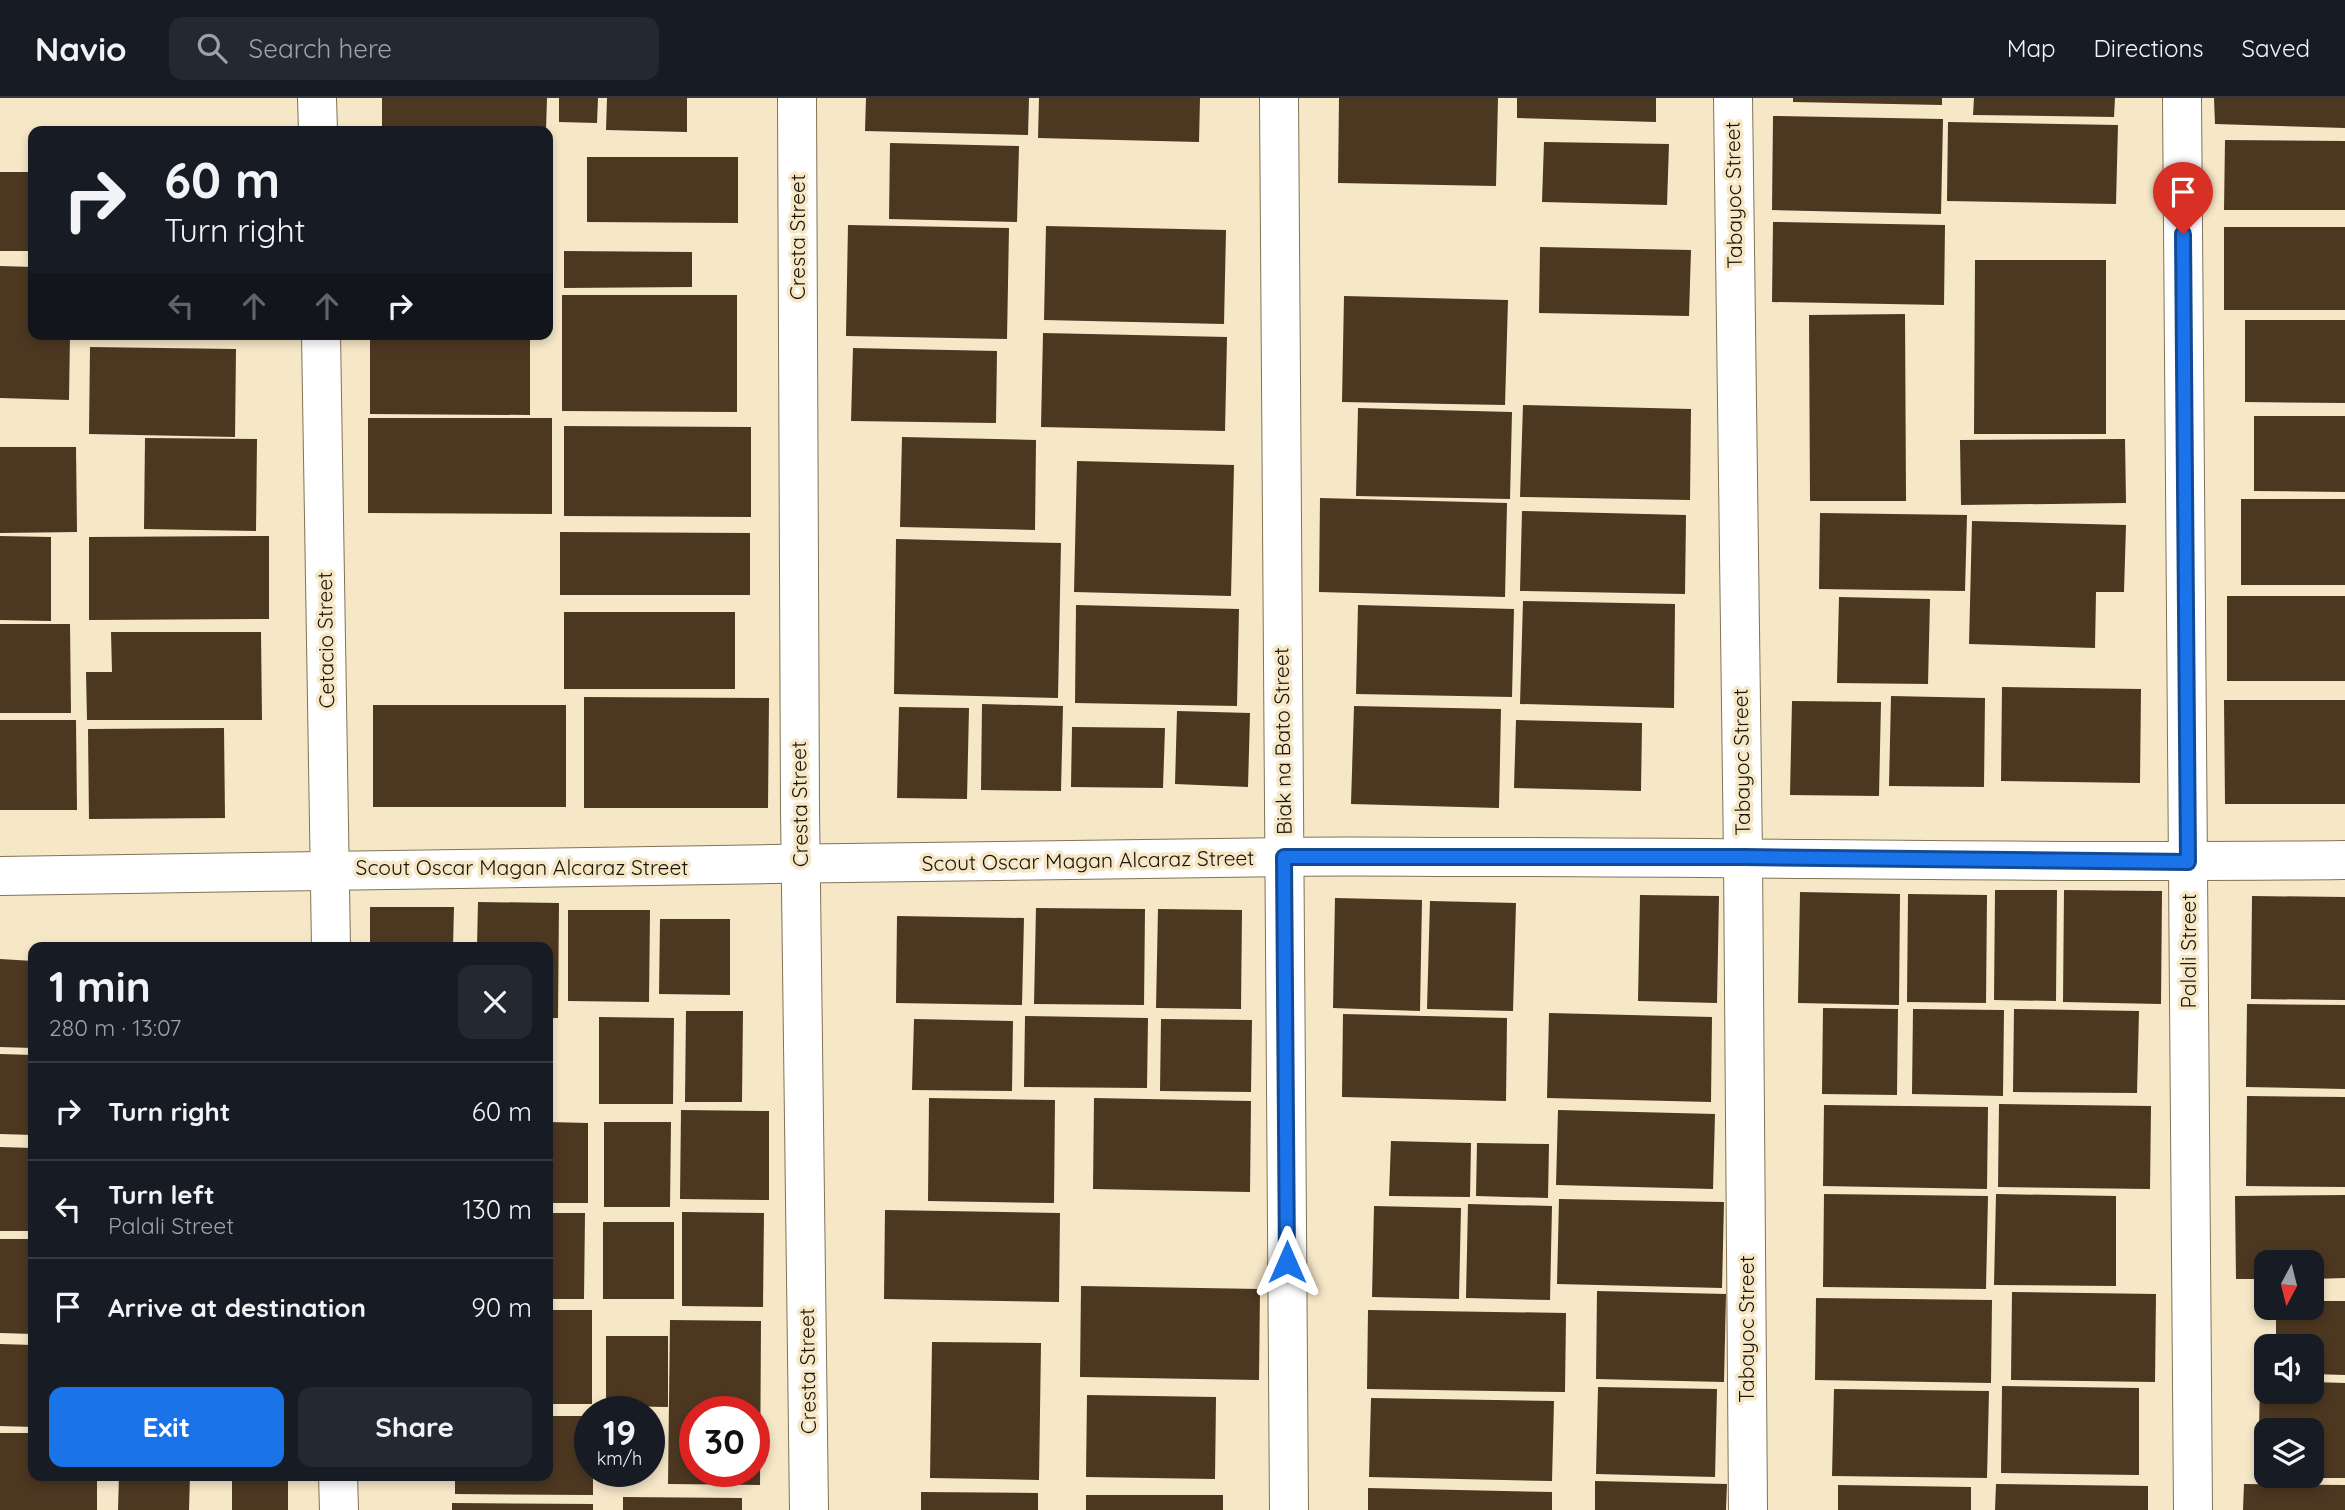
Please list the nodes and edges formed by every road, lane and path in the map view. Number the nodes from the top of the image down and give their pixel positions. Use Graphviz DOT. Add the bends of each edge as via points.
graph roads {
  1 [pos="317,98"];
  2 [pos="797,98"];
  3 [pos="1279,98"];
  4 [pos="1732,98"];
  5 [pos="2182,98"];
  6 [pos="318,126"];
  7 [pos="321,340"];
  8 [pos="1284,857"];
  9 [pos="1743,857"];
  10 [pos="2345,860"];
  11 [pos="2188,862"];
  12 [pos="802,866"];
  13 [pos="330,869"];
  14 [pos="0,876"];
  15 [pos="331,942"];
  16 [pos="338,1481"];
  17 [pos="339,1510"];
  18 [pos="809,1510"];
  19 [pos="1289,1510"];
  20 [pos="1748,1510"];
  21 [pos="2193,1510"];
  1 -- 6 [label="street"];
  2 -- 12 [label="street, Cresta Street"];
  3 -- 8 [label="street, Biak na Bato Street"];
  4 -- 9 [label="street, Tabayoc Street"];
  5 -- 11 [label="street, Palali Street"];
  7 -- 13 [label="street, Cetacio Street"];
  8 -- 9 [label="street, Scout Oscar Magan Alcaraz Street"];
  8 -- 12 [label="street, Scout Oscar Magan Alcaraz Street"];
  8 -- 19 [label="street, Biak na Bato Street"];
  9 -- 11 [label="street, Scout Oscar Magan Alcaraz Street"];
  9 -- 20 [label="street, Tabayoc Street"];
  10 -- 11 [label="street, Scout Oscar Magan Alcaraz Street"];
  11 -- 21 [label="street, Palali Street"];
  12 -- 13 [label="street, Scout Oscar Magan Alcaraz Street"];
  12 -- 18 [label="street, Cresta Street"];
  13 -- 14 [label="street, Scout Oscar Magan Alcaraz Street"];
  13 -- 15 [label="street, Cetacio Street"];
  16 -- 17 [label="street"];
}
